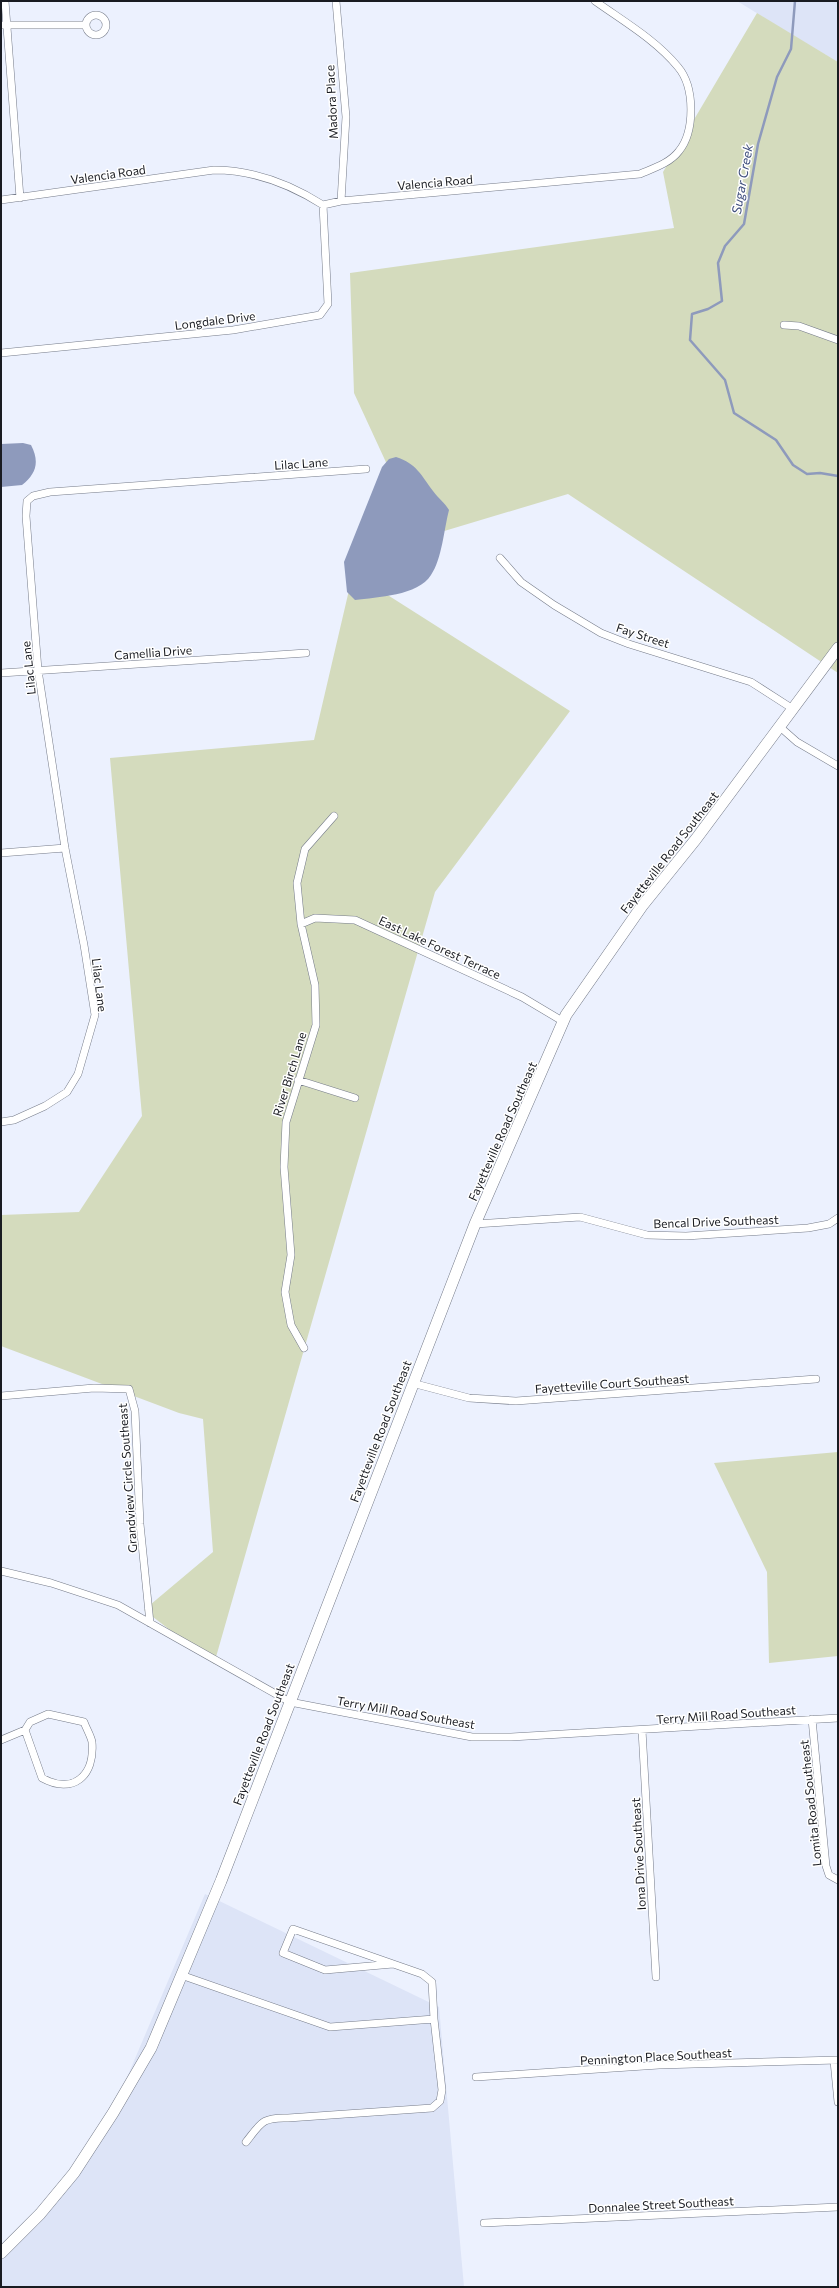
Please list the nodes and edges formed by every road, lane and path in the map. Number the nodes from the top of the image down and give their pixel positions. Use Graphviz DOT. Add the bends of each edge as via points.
graph roads {
  1 [pos="5,1"];
  2 [pos="336,1"];
  3 [pos="595,1"];
  4 [pos="86,24"];
  5 [pos="4,25"];
  6 [pos="20,198"];
  7 [pos="1,200"];
  8 [pos="341,201"];
  9 [pos="323,205"];
  10 [pos="784,325"];
  11 [pos="838,340"];
  12 [pos="1,353"];
  13 [pos="366,469"];
  14 [pos="500,558"];
  15 [pos="838,648"];
  16 [pos="306,653"];
  17 [pos="38,670"];
  18 [pos="1,673"];
  19 [pos="793,709"];
  20 [pos="780,728"];
  21 [pos="838,766"];
  22 [pos="334,816"];
  23 [pos="65,848"];
  24 [pos="1,853"];
  25 [pos="301,924"];
  26 [pos="564,1022"];
  27 [pos="298,1080"];
  28 [pos="355,1098"];
  29 [pos="1,1122"];
  30 [pos="838,1218"];
  31 [pos="475,1224"];
  32 [pos="304,1348"];
  33 [pos="816,1379"];
  34 [pos="412,1383"];
  35 [pos="1,1396"];
  36 [pos="1,1571"];
  37 [pos="150,1623"];
  38 [pos="290,1702"];
  39 [pos="838,1718"];
  40 [pos="812,1719"];
  41 [pos="25,1730"];
  42 [pos="642,1730"];
  43 [pos="1,1740"];
  44 [pos="838,1880"];
  45 [pos="393,1964"];
  46 [pos="181,1975"];
  47 [pos="656,1977"];
  48 [pos="434,2019"];
  49 [pos="836,2060"];
  50 [pos="476,2077"];
  51 [pos="838,2102"];
  52 [pos="246,2142"];
  53 [pos="838,2208"];
  54 [pos="484,2223"];
  55 [pos="1,2253"];
  1 -- 5 [label="street"];
  2 -- 8 [label="street, Madora Place" via="346,117"];
  3 -- 8 [label="street, Valencia Road" via="659,48 679,68 686,81 690,108 686,138 679,151 662,165 640,174"];
  4 -- 5 [label="street"];
  5 -- 6 [label="street"];
  6 -- 7 [label="street, Valencia Road"];
  6 -- 9 [label="street, Valencia Road" via="214,170 236,170 256,174 299,191"];
  8 -- 9 [label="street, Valencia Road"];
  9 -- 12 [label="street, Longdale Drive" via="328,304 320,315 233,330"];
  10 -- 11 [label="street" via="799,326"];
  13 -- 17 [label="street, Lilac Lane" via="50,492 33,496 27,500 26,516"];
  14 -- 19 [label="street, Fay Street" via="521,582 601,633 751,682"];
  15 -- 19 [label="street, Fayetteville Road Southeast"];
  16 -- 17 [label="street, Camellia Drive"];
  17 -- 18 [label="street, Camellia Drive"];
  17 -- 23 [label="street, Lilac Lane"];
  19 -- 20 [label="street, Fayetteville Road Southeast"];
  20 -- 21 [label="street" via="796,742"];
  20 -- 26 [label="street, Fayetteville Road Southeast" via="642,906 591,978"];
  22 -- 25 [label="street, River Birch Lane" via="304,849 297,883"];
  23 -- 24 [label="street"];
  23 -- 29 [label="street, Lilac Lane" via="95,1015 78,1074 67,1092 45,1106 14,1120"];
  25 -- 26 [label="street, East Lake Forest Terrace" via="315,918 355,920 522,997"];
  25 -- 27 [label="street, River Birch Lane" via="315,986 316,1025"];
  26 -- 31 [label="street, Fayetteville Road Southeast"];
  27 -- 28 [label="street"];
  27 -- 32 [label="street, River Birch Lane" via="286,1122 284,1167 291,1256 284,1292 291,1325"];
  30 -- 31 [label="street, Bencal Drive Southeast" via="829,1224 808,1228 686,1236 647,1235 580,1217"];
  31 -- 34 [label="street, Fayetteville Road Southeast"];
  33 -- 34 [label="street, Fayetteville Court Southeast" via="516,1401 469,1398"];
  34 -- 38 [label="street, Fayetteville Road Southeast"];
  35 -- 37 [label="street, Grandview Circle Southeast" via="94,1388 129,1389 135,1411 140,1524"];
  36 -- 37 [label="street, Terry Mill Road Southeast" via="96,1597 118,1605"];
  37 -- 38 [label="street, Terry Mill Road Southeast"];
  38 -- 42 [label="street, Terry Mill Road Southeast" via="472,1737"];
  38 -- 46 [label="street, Fayetteville Road Southeast" via="221,1881"];
  39 -- 40 [label="street, Terry Mill Road Southeast"];
  40 -- 42 [label="street, Terry Mill Road Southeast"];
  40 -- 44 [label="street, Lomita Road Southeast" via="826,1866 829,1875"];
  41 -- 41 [label="street" via="42,1778 51,1783 71,1786 84,1777 92,1757 92,1741 84,1722 48,1714 30,1722"];
  41 -- 43 [label="street"];
  42 -- 47 [label="street, Iona Drive Southeast"];
  45 -- 45 [label="street" via="293,1929 283,1953 325,1970"];
  45 -- 48 [label="street" via="422,1974 432,1982"];
  46 -- 48 [label="street" via="330,2028"];
  46 -- 55 [label="street, Fayetteville Road Southeast" via="151,2048 78,2167 40,2214"];
  48 -- 52 [label="street" via="442,2090 440,2101 432,2108 270,2117 260,2124"];
  49 -- 50 [label="street, Pennington Place Southeast" via="659,2065"];
  49 -- 51 [label="street"];
  53 -- 54 [label="street, Donnalee Street Southeast"];
}
